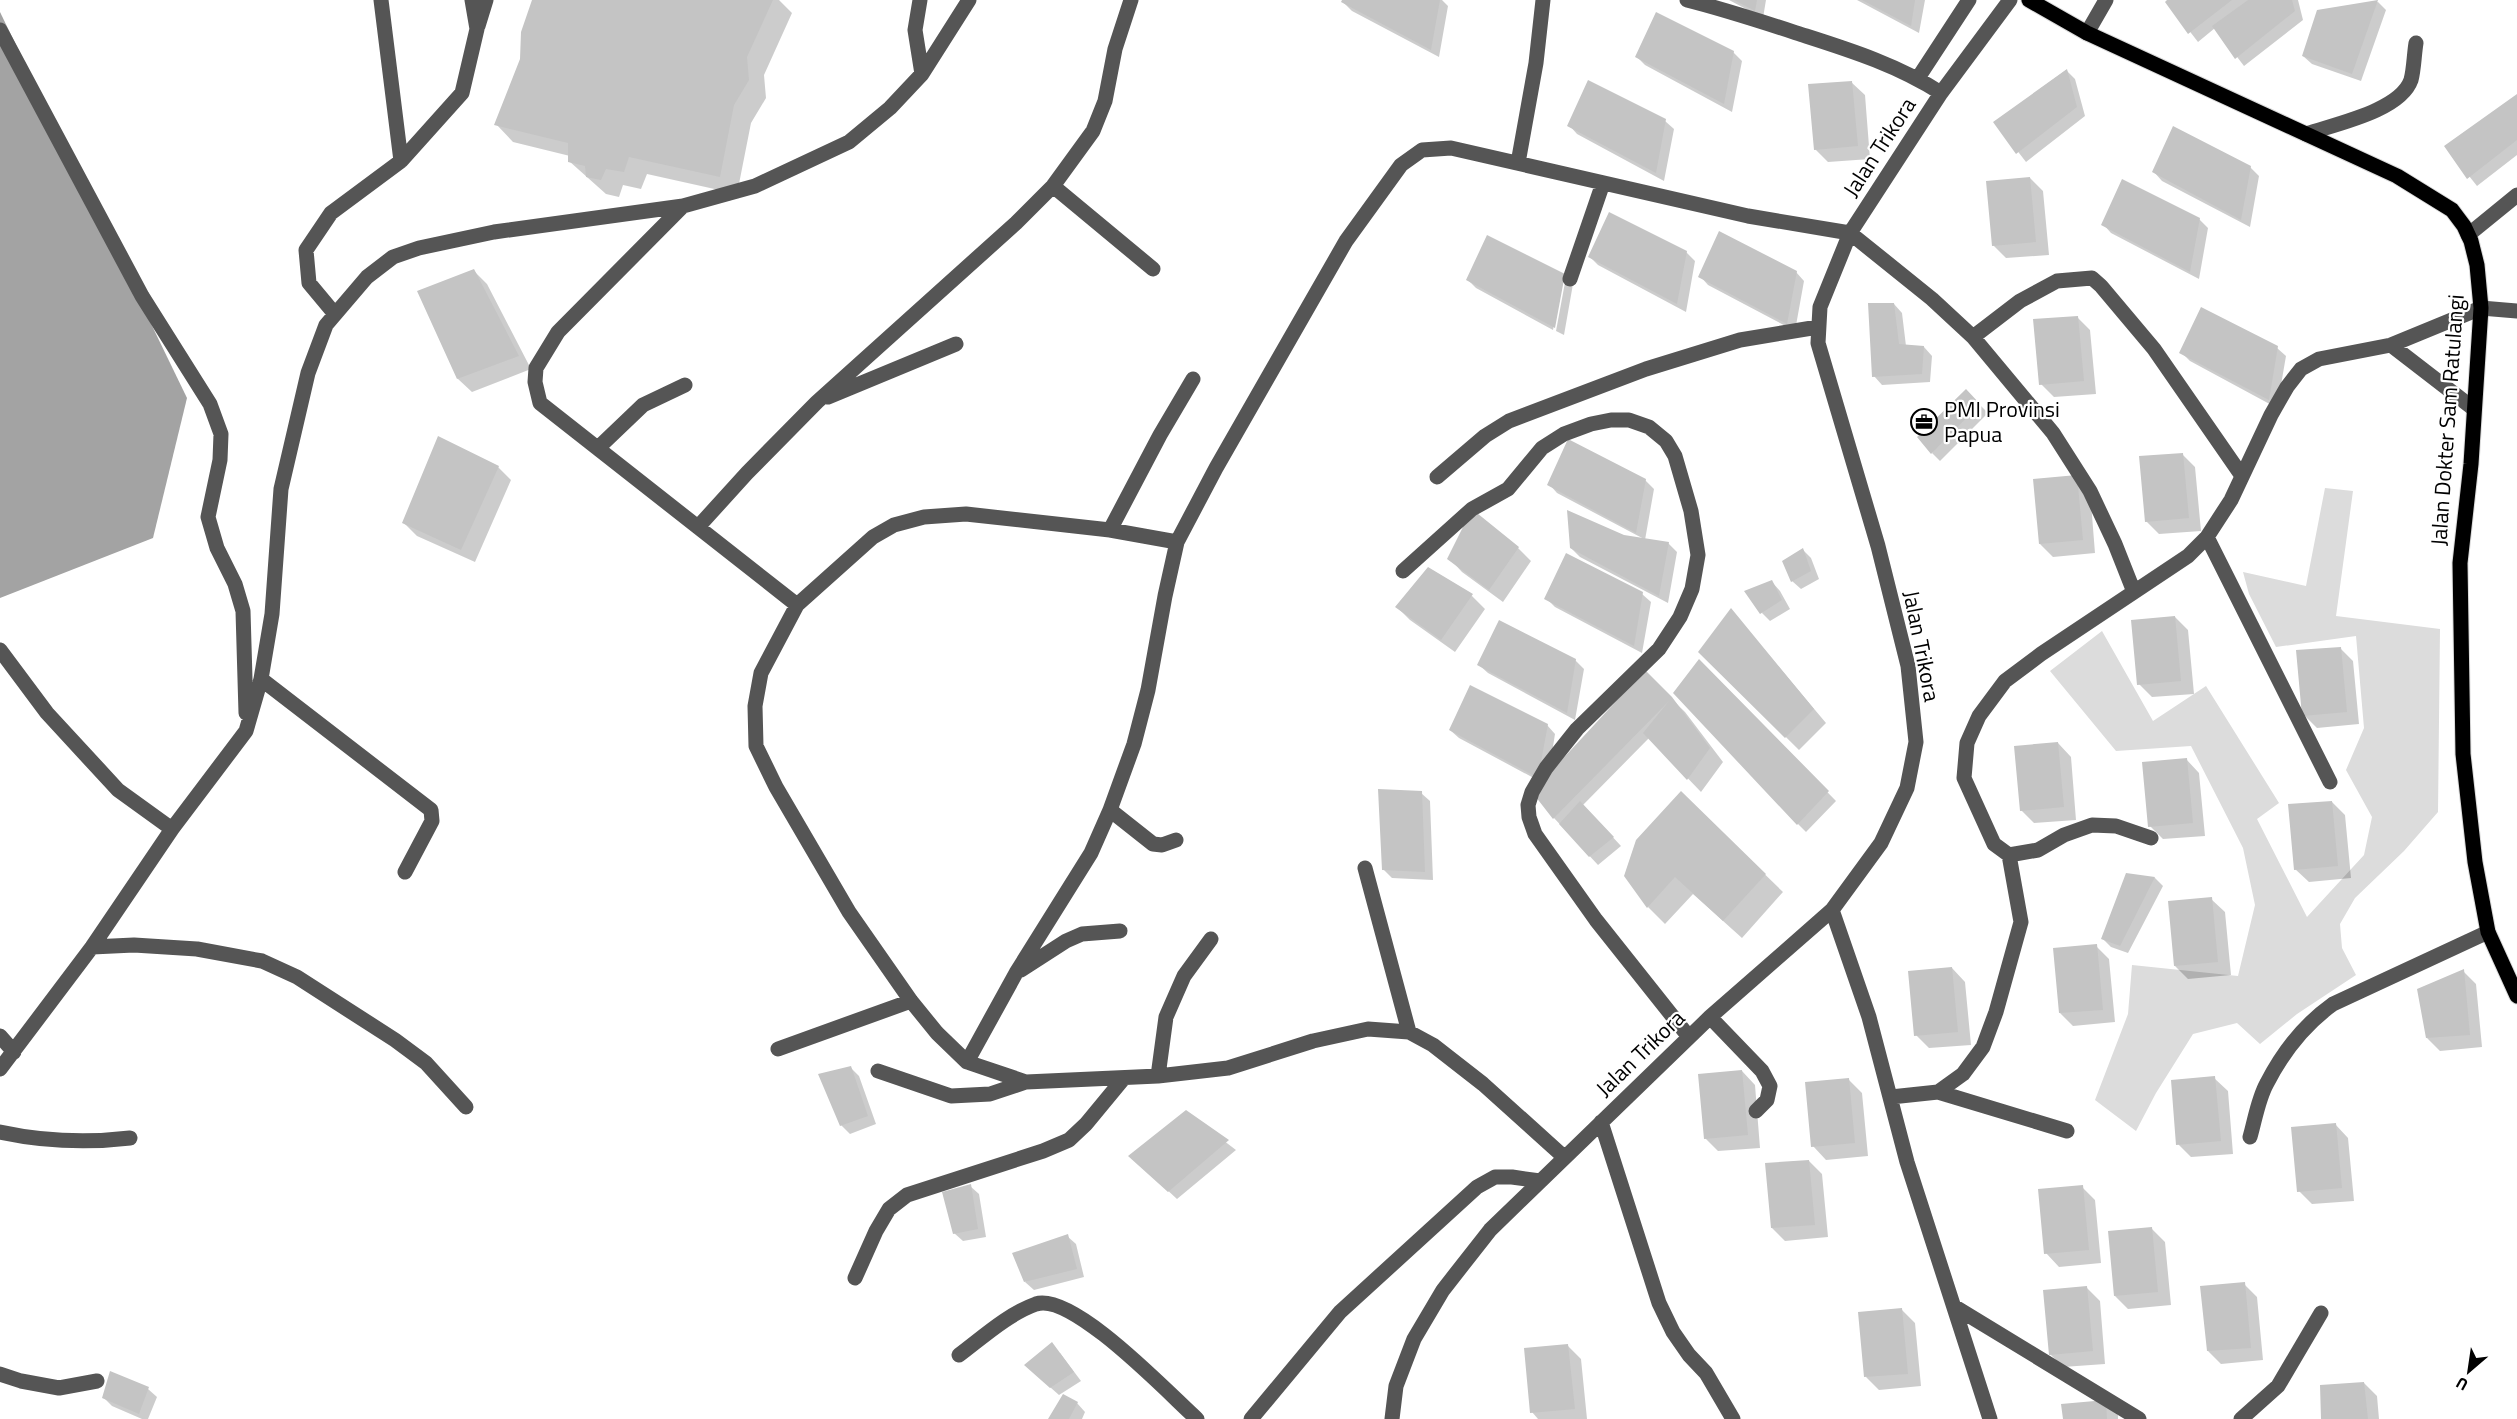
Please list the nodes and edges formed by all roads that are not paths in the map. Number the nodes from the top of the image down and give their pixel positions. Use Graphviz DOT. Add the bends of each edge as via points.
graph roads {
  1 [pos="381,0"];
  2 [pos="472,0"];
  3 [pos="486,0"];
  4 [pos="920,0"];
  5 [pos="969,0"];
  6 [pos="1131,0"];
  7 [pos="1543,0"];
  8 [pos="1687,0"];
  9 [pos="1969,0"];
  10 [pos="2010,0"];
  11 [pos="2029,0"];
  12 [pos="2106,0"];
  13 [pos="477,29"];
  14 [pos="0,30"];
  15 [pos="2088,33"];
  16 [pos="2416,43"];
  17 [pos="922,74"];
  18 [pos="1918,78"];
  19 [pos="1941,93"];
  20 [pos="2306,134"];
  21 [pos="401,161"];
  22 [pos="1518,163"];
  23 [pos="1603,183"];
  24 [pos="1053,186"];
  25 [pos="2517,195"];
  26 [pos="683,206"];
  27 [pos="1850,233"];
  28 [pos="2468,235"];
  29 [pos="1153,269"];
  30 [pos="1570,279"];
  31 [pos="2481,308"];
  32 [pos="2517,311"];
  33 [pos="334,313"];
  34 [pos="1818,327"];
  35 [pos="1974,336"];
  36 [pos="956,344"];
  37 [pos="2391,345"];
  38 [pos="1193,379"];
  39 [pos="685,385"];
  40 [pos="817,402"];
  41 [pos="2474,409"];
  42 [pos="598,448"];
  43 [pos="2242,476"];
  44 [pos="1437,477"];
  45 [pos="698,527"];
  46 [pos="1110,530"];
  47 [pos="2207,537"];
  48 [pos="1177,542"];
  49 [pos="1403,571"];
  50 [pos="2134,592"];
  51 [pos="797,605"];
  52 [pos="0,650"];
  53 [pos="6,669"];
  54 [pos="261,679"];
  55 [pos="246,731"];
  56 [pos="2330,782"];
  57 [pos="1110,810"];
  58 [pos="172,829"];
  59 [pos="2151,838"];
  60 [pos="1176,840"];
  61 [pos="2009,855"];
  62 [pos="1365,868"];
  63 [pos="405,872"];
  64 [pos="1832,910"];
  65 [pos="1120,931"];
  66 [pos="2488,932"];
  67 [pos="1211,939"];
  68 [pos="92,947"];
  69 [pos="1016,973"];
  70 [pos="2517,996"];
  71 [pos="911,1001"];
  72 [pos="1710,1017"];
  73 [pos="1409,1032"];
  74 [pos="0,1036"];
  75 [pos="1689,1037"];
  76 [pos="778,1049"];
  77 [pos="14,1052"];
  78 [pos="967,1062"];
  79 [pos="0,1069"];
  80 [pos="878,1071"];
  81 [pos="1158,1076"];
  82 [pos="1124,1078"];
  83 [pos="1026,1082"];
  84 [pos="1938,1092"];
  85 [pos="1891,1097"];
  86 [pos="466,1107"];
  87 [pos="1756,1111"];
  88 [pos="1600,1122"];
  89 [pos="2067,1131"];
  90 [pos="0,1132"];
  91 [pos="2250,1137"];
  92 [pos="130,1138"];
  93 [pos="1564,1157"];
  94 [pos="1540,1181"];
  95 [pos="855,1278"];
  96 [pos="1955,1306"];
  97 [pos="2321,1313"];
  98 [pos="959,1354"];
  99 [pos="0,1374"];
  100 [pos="98,1381"];
  101 [pos="1197,1419"];
  102 [pos="1251,1419"];
  103 [pos="1392,1419"];
  104 [pos="1733,1419"];
  105 [pos="1990,1419"];
  106 [pos="2139,1419"];
  107 [pos="2241,1419"];
  1 -- 21 [label="street"];
  2 -- 13 [label="street"];
  3 -- 13 [label="street"];
  4 -- 17 [label="street" via="915,30"];
  5 -- 17 [label="street"];
  6 -- 24 [label="street" via="1115,49 1105,101 1093,131"];
  7 -- 22 [label="street"];
  8 -- 18 [label="street" via="1871,57"];
  9 -- 18 [label="street, Jalan Trikora"];
  10 -- 19 [label="street, Jalan Trikora"];
  11 -- 15 [label="main road, Jalan Dokter Sam Ratulangi"];
  12 -- 15 [label="street"];
  13 -- 21 [label="street" via="460,98"];
  14 -- 55 [label="street" via="142,296 210,404 221,434 220,460 208,517 243,611"];
  15 -- 20 [label="main road, Jalan Dokter Sam Ratulangi"];
  16 -- 20 [label="street" via="2411,79 2400,97 2380,109"];
  17 -- 26 [label="street" via="890,108 849,142 755,186"];
  18 -- 19 [label="street"];
  19 -- 27 [label="street, Jalan Trikora"];
  20 -- 28 [label="main road, Jalan Dokter Sam Ratulangi" via="2430,195 2452,210"];
  21 -- 33 [label="street" via="332,213 306,250 309,283"];
  22 -- 23 [label="street"];
  22 -- 48 [label="street" via="1451,148 1422,150 1401,165 1346,241"];
  23 -- 27 [label="street" via="1748,216"];
  23 -- 30 [label="street"];
  24 -- 29 [label="street"];
  24 -- 40 [label="street"];
  25 -- 28 [label="street"];
  26 -- 33 [label="street" via="494,232 418,248 393,257 367,277"];
  26 -- 42 [label="street" via="558,332 536,369 540,403"];
  27 -- 34 [label="street, Jalan Trikora" via="1820,307"];
  27 -- 35 [label="street"];
  28 -- 31 [label="main road, Jalan Dokter Sam Ratulangi" via="2477,265"];
  31 -- 32 [label="street"];
  31 -- 37 [label="street"];
  31 -- 41 [label="main road, Jalan Dokter Sam Ratulangi"];
  33 -- 54 [label="street" via="308,373 280,489 272,614"];
  34 -- 44 [label="street" via="1740,340 1687,356 1509,421"];
  34 -- 64 [label="street, Jalan Trikora" via="1828,381 1878,546 1908,666 1916,742 1906,788 1881,843"];
  35 -- 43 [label="street" via="2020,301 2057,281 2092,278 2154,349"];
  35 -- 50 [label="street" via="2078,470"];
  36 -- 40 [label="street"];
  37 -- 41 [label="street"];
  37 -- 43 [label="street" via="2319,359 2301,369 2271,415"];
  38 -- 46 [label="street"];
  39 -- 42 [label="street" via="643,405"];
  40 -- 45 [label="street"];
  41 -- 66 [label="main road, Jalan Dokter Sam Ratulangi" via="2460,563 2462,743 2475,862"];
  42 -- 45 [label="street"];
  43 -- 47 [label="street"];
  45 -- 51 [label="street"];
  46 -- 48 [label="street"];
  46 -- 51 [label="street" via="966,514 924,516 894,525 873,537"];
  47 -- 50 [label="street" via="2188,556"];
  47 -- 56 [label="street"];
  48 -- 57 [label="street" via="1148,690"];
  49 -- 75 [label="street" via="1472,509 1508,489 1542,448 1564,434 1591,424 1629,420 1649,427 1666,441 1675,456 1691,511 1698,555 1692,589 1659,649 1577,729 1546,768 1528,805 1535,834 1596,920"];
  50 -- 61 [label="street" via="2005,681 1979,716 1967,742 1964,778 1994,844"];
  51 -- 71 [label="street" via="761,673 755,706 756,746 849,912"];
  52 -- 53 [label="street"];
  53 -- 58 [label="street" via="118,790"];
  54 -- 55 [label="street"];
  54 -- 63 [label="street" via="431,810 432,821"];
  55 -- 58 [label="street"];
  57 -- 60 [label="street" via="1154,844"];
  57 -- 69 [label="street" via="1091,853"];
  58 -- 68 [label="street"];
  59 -- 61 [label="street" via="2116,826 2092,825 2038,850"];
  61 -- 84 [label="street" via="2021,922 2002,993 1983,1047 1963,1074"];
  62 -- 73 [label="street"];
  64 -- 72 [label="street, Jalan Trikora"];
  64 -- 85 [label="street" via="1869,1017"];
  65 -- 69 [label="street" via="1082,934"];
  66 -- 70 [label="main road, Jalan Dokter Sam Ratulangi"];
  66 -- 91 [label="street" via="2379,981 2313,1018 2266,1084"];
  67 -- 81 [label="street" via="1184,976 1166,1017"];
  68 -- 77 [label="street"];
  68 -- 86 [label="street" via="197,949 262,961 297,977 395,1040 426,1064"];
  69 -- 78 [label="street"];
  71 -- 76 [label="street"];
  71 -- 78 [label="street"];
  72 -- 75 [label="street, Jalan Trikora"];
  72 -- 87 [label="street" via="1762,1071 1770,1086 1767,1100"];
  73 -- 81 [label="street" via="1368,1029 1313,1041 1228,1068"];
  73 -- 93 [label="street" via="1474,1077"];
  74 -- 77 [label="street"];
  75 -- 88 [label="street, Jalan Trikora"];
  77 -- 79 [label="street"];
  78 -- 83 [label="street"];
  80 -- 83 [label="street" via="951,1096 990,1094"];
  81 -- 82 [label="street"];
  82 -- 83 [label="street"];
  82 -- 95 [label="street" via="1069,1140 907,1195 889,1209"];
  84 -- 85 [label="street"];
  84 -- 89 [label="street"];
  85 -- 96 [label="street" via="1907,1162"];
  88 -- 93 [label="street, Jalan Trikora"];
  88 -- 104 [label="street" via="1659,1303 1673,1332 1706,1373"];
  90 -- 92 [label="street" via="91,1141"];
  93 -- 94 [label="street, Jalan Trikora"];
  94 -- 102 [label="street" via="1495,1177 1477,1187 1340,1312"];
  94 -- 103 [label="street, Jalan Trikora" via="1490,1230 1443,1290 1414,1339 1396,1386"];
  96 -- 105 [label="street"];
  96 -- 106 [label="street"];
  97 -- 107 [label="street" via="2278,1386"];
  98 -- 101 [label="street" via="1001,1323 1037,1304 1052,1304 1097,1328"];
  99 -- 100 [label="street" via="59,1388"];
}
